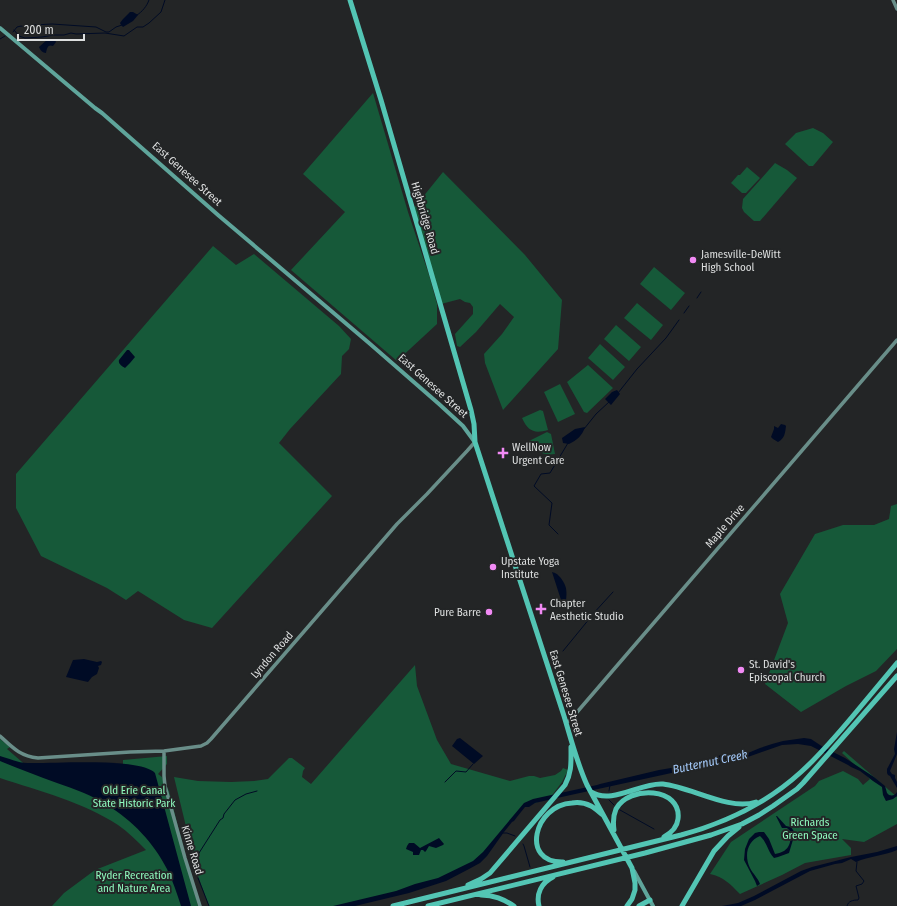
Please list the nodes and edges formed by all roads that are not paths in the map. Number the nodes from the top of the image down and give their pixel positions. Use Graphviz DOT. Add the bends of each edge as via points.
graph roads {
  1 [pos="350,0"];
  2 [pos="893,0"];
  3 [pos="897,9"];
  4 [pos="0,28"];
  5 [pos="897,340"];
  6 [pos="475,442"];
  7 [pos="897,663"];
  8 [pos="897,676"];
  9 [pos="566,723"];
  10 [pos="0,736"];
  11 [pos="571,742"];
  12 [pos="164,750"];
  13 [pos="591,792"];
  14 [pos="768,797"];
  15 [pos="605,818"];
  16 [pos="749,820"];
  17 [pos="614,833"];
  18 [pos="658,841"];
  19 [pos="574,861"];
  20 [pos="632,868"];
  21 [pos="566,872"];
  22 [pos="457,890"];
  23 [pos="470,896"];
  24 [pos="650,900"];
  25 [pos="200,906"];
  26 [pos="393,906"];
  27 [pos="428,906"];
  28 [pos="514,906"];
  29 [pos="539,906"];
  30 [pos="627,906"];
  31 [pos="639,906"];
  32 [pos="653,906"];
  33 [pos="682,906"];
  1 -- 6 [label="highway, Highbridge Road" via="471,410"];
  2 -- 3 [label="street"];
  4 -- 6 [label="main road, East Genesee Street" via="439,404 463,426"];
  5 -- 9 [label="street, Maple Drive"];
  6 -- 9 [label="highway, East Genesee Street"];
  6 -- 12 [label="street, Lyndon Road" via="397,524 207,744"];
  7 -- 14 [label="highway" via="818,756 796,777"];
  8 -- 16 [label="highway" via="797,789"];
  9 -- 11 [label="highway, East Genesee Street"];
  10 -- 12 [label="street, Lyndon Road" via="18,752 38,758"];
  11 -- 13 [label="highway, East Genesee Street"];
  11 -- 22 [label="highway" via="570,773 565,785 490,873"];
  12 -- 25 [label="street, Kinne Road" via="165,786"];
  13 -- 14 [label="highway" via="600,796 612,795 663,784 734,804 749,804"];
  13 -- 15 [label="highway, East Genesee Street"];
  14 -- 18 [label="highway" via="715,824"];
  15 -- 17 [label="highway, East Genesee Street"];
  15 -- 19 [label="highway" via="590,806 573,803 557,807 542,820 536,839 542,854 553,861"];
  16 -- 21 [label="highway" via="711,835"];
  16 -- 33 [label="highway" via="714,851"];
  17 -- 18 [label="highway" via="614,815 620,804 629,797 652,792 670,800 679,814 678,823 673,831"];
  17 -- 20 [label="highway, East Genesee Street"];
  18 -- 19 [label="highway"];
  19 -- 22 [label="highway"];
  20 -- 24 [label="main road, East Genesee Street"];
  20 -- 30 [label="highway" via="635,890"];
  21 -- 23 [label="highway"];
  21 -- 29 [label="highway" via="544,883 538,895"];
  22 -- 26 [label="highway"];
  23 -- 27 [label="highway"];
  23 -- 28 [label="highway" via="495,896"];
  24 -- 31 [label="highway"];
  24 -- 32 [label="main road, East Genesee Street"];
}
